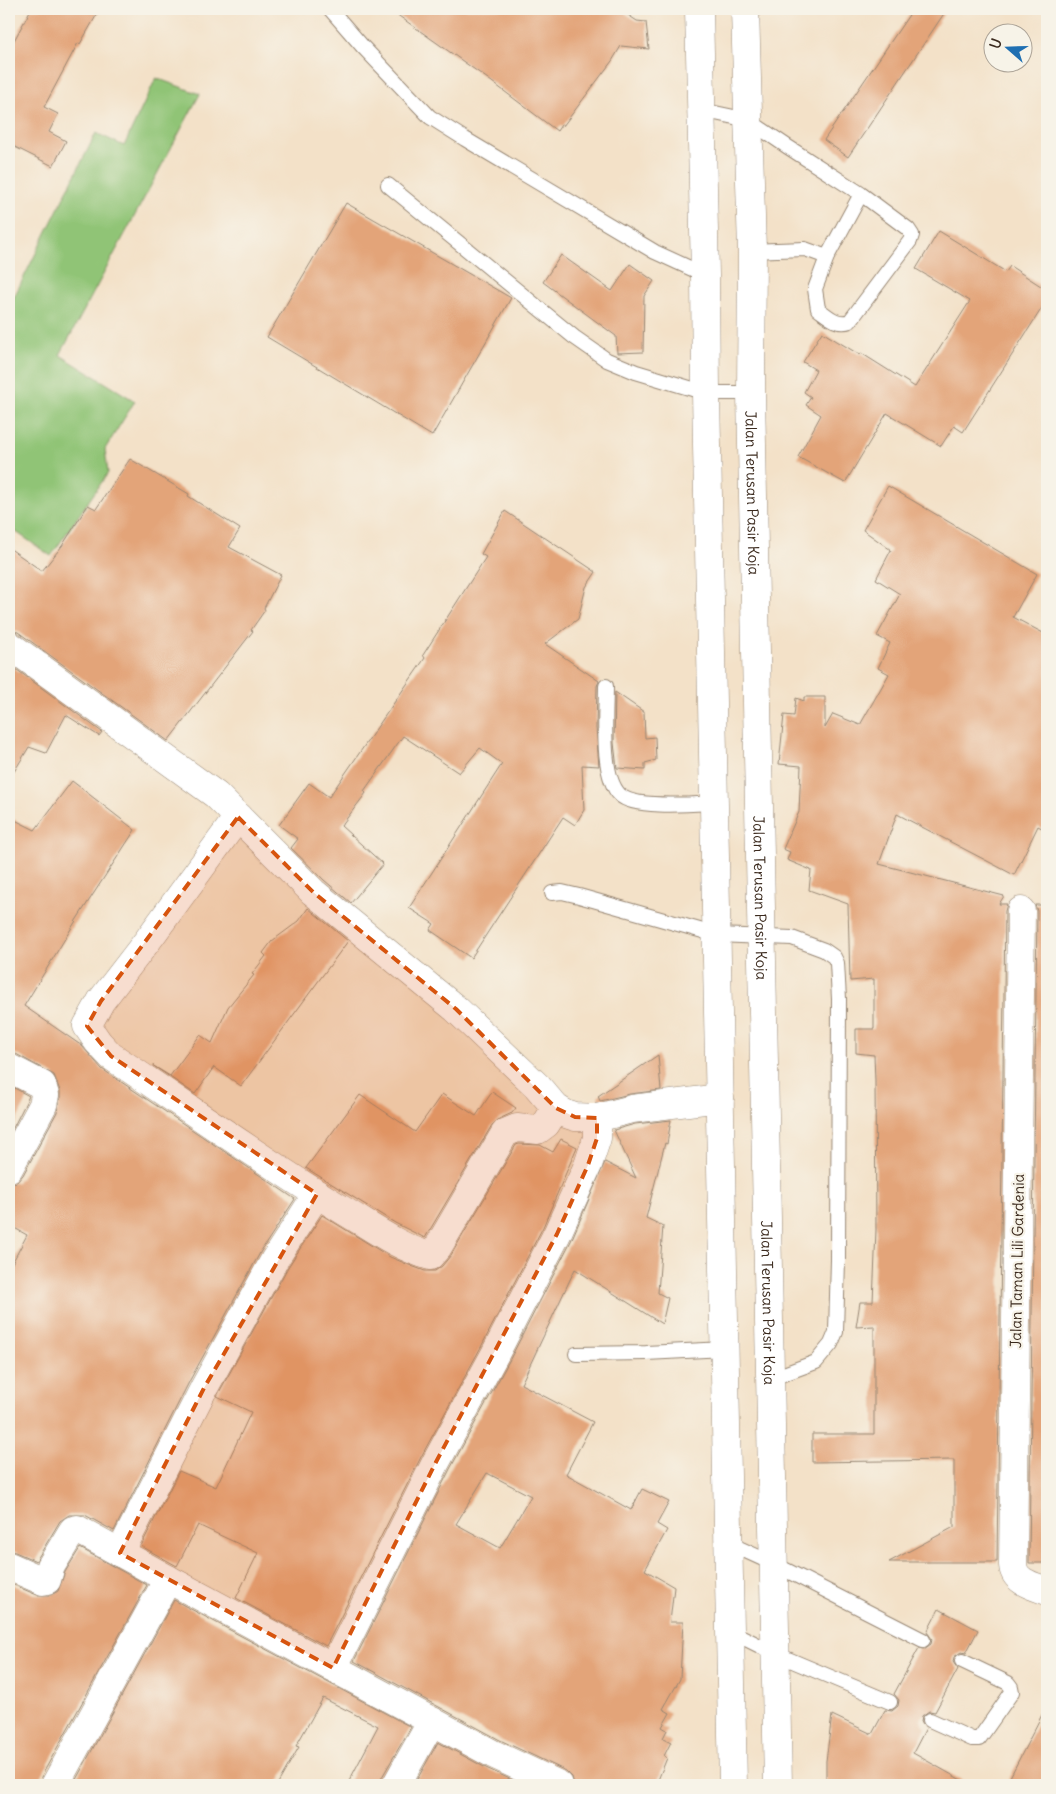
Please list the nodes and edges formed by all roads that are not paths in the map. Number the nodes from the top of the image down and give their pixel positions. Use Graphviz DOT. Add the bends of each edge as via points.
graph roads {
  1 [pos="330,9"];
  2 [pos="699,9"];
  3 [pos="745,9"];
  4 [pos="701,110"];
  5 [pos="748,120"];
  6 [pos="388,186"];
  7 [pos="861,194"];
  8 [pos="752,251"];
  9 [pos="826,257"];
  10 [pos="706,275"];
  11 [pos="706,393"];
  12 [pos="751,393"];
  13 [pos="9,645"];
  14 [pos="606,686"];
  15 [pos="714,803"];
  16 [pos="238,817"];
  17 [pos="552,893"];
  18 [pos="1021,911"];
  19 [pos="716,935"];
  20 [pos="761,936"];
  21 [pos="9,1068"];
  22 [pos="720,1098"];
  23 [pos="556,1108"];
  24 [pos="597,1118"];
  25 [pos="9,1168"];
  26 [pos="317,1194"];
  27 [pos="725,1349"];
  28 [pos="576,1354"];
  29 [pos="770,1379"];
  30 [pos="728,1543"];
  31 [pos="120,1553"];
  32 [pos="774,1564"];
  33 [pos="9,1566"];
  34 [pos="168,1579"];
  35 [pos="1047,1591"];
  36 [pos="730,1631"];
  37 [pos="923,1640"];
  38 [pos="776,1654"];
  39 [pos="962,1661"];
  40 [pos="333,1668"];
  41 [pos="890,1702"];
  42 [pos="930,1720"];
  43 [pos="432,1721"];
  44 [pos="56,1785"];
  45 [pos="396,1785"];
  46 [pos="558,1785"];
  47 [pos="733,1785"];
  48 [pos="778,1785"];
  1 -- 10 [label="lane" via="430,117 655,252"];
  2 -- 4 [label="street"];
  3 -- 5 [label="street, Jalan Terusan Pasir Koja"];
  4 -- 5 [label="lane"];
  4 -- 10 [label="street"];
  5 -- 7 [label="lane"];
  5 -- 8 [label="street, Jalan Terusan Pasir Koja"];
  6 -- 11 [label="lane" via="574,337 607,360"];
  7 -- 9 [label="lane"];
  7 -- 9 [label="lane" via="912,235 850,321 844,324 818,309 816,289"];
  8 -- 9 [label="lane" via="805,249"];
  8 -- 12 [label="street, Jalan Terusan Pasir Koja"];
  10 -- 11 [label="street"];
  11 -- 12 [label="lane"];
  11 -- 15 [label="street"];
  12 -- 20 [label="street, Jalan Terusan Pasir Koja"];
  13 -- 16 [label="street" via="216,796"];
  14 -- 15 [label="lane" via="606,763 612,784 620,796 661,805"];
  15 -- 19 [label="street"];
  16 -- 23 [label="street" via="312,892 456,1009"];
  16 -- 26 [label="street" via="101,1001 88,1026 111,1056"];
  17 -- 19 [label="lane" via="579,896"];
  18 -- 35 [label="street, Jalan Taman Lili Gardenia" via="1013,1572"];
  19 -- 20 [label="lane"];
  19 -- 22 [label="street"];
  20 -- 29 [label="street, Jalan Terusan Pasir Koja"];
  20 -- 29 [label="lane" via="792,938 834,957 839,999 836,1332 816,1362"];
  21 -- 25 [label="street" via="42,1085 45,1095 43,1105"];
  22 -- 24 [label="street" via="632,1109"];
  22 -- 27 [label="street"];
  23 -- 24 [label="street" via="575,1117"];
  23 -- 26 [label="street" via="538,1130 517,1128 505,1133 430,1256 394,1240"];
  24 -- 40 [label="street" via="597,1138 588,1166 557,1234 436,1462"];
  26 -- 31 [label="street" via="275,1259 204,1388"];
  27 -- 28 [label="lane"];
  27 -- 30 [label="street"];
  29 -- 32 [label="street, Jalan Terusan Pasir Koja"];
  30 -- 32 [label="lane"];
  30 -- 36 [label="street"];
  31 -- 33 [label="street" via="78,1529 71,1533 47,1580"];
  31 -- 34 [label="street"];
  32 -- 37 [label="lane"];
  32 -- 38 [label="street, Jalan Terusan Pasir Koja"];
  34 -- 40 [label="street"];
  34 -- 44 [label="street"];
  36 -- 38 [label="lane"];
  36 -- 47 [label="street"];
  38 -- 41 [label="lane"];
  38 -- 48 [label="street, Jalan Terusan Pasir Koja"];
  39 -- 42 [label="lane" via="1008,1682 1012,1692 980,1739 972,1739"];
  40 -- 43 [label="street"];
  43 -- 45 [label="street"];
  43 -- 46 [label="street"];
}
